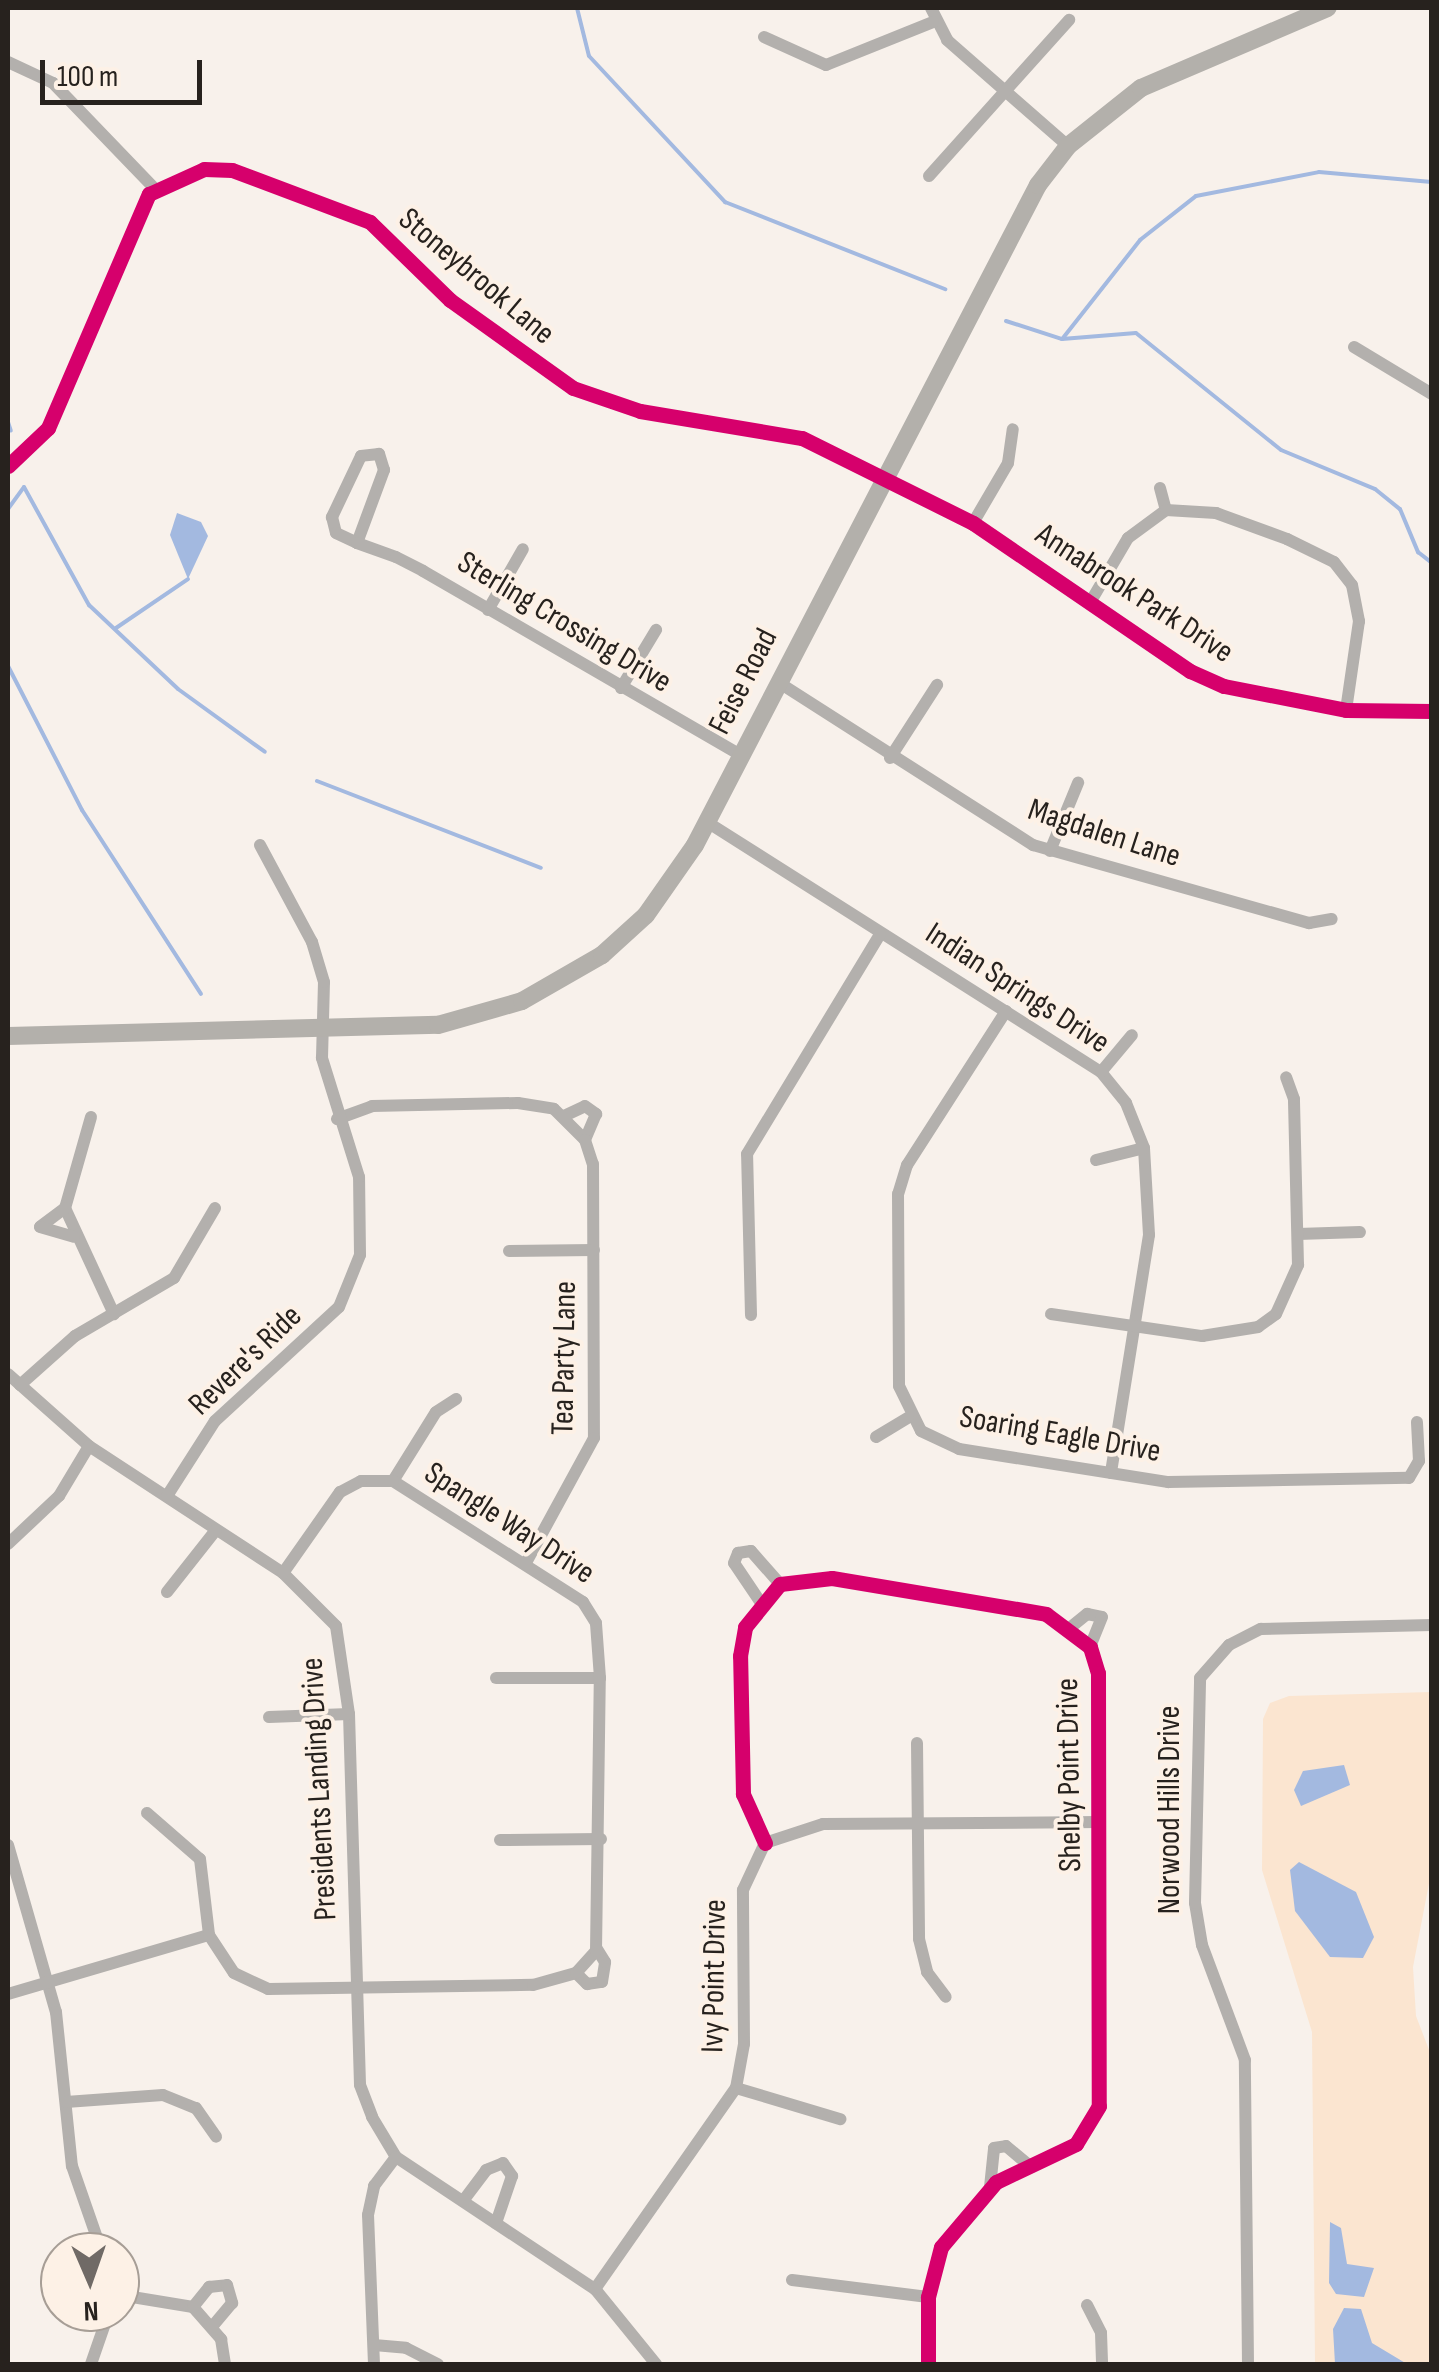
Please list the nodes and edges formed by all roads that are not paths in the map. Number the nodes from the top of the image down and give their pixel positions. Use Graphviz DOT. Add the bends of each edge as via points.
graph roads {
  1 [pos="1328,8"];
  2 [pos="932,15"];
  3 [pos="1069,20"];
  4 [pos="764,37"];
  5 [pos="8,62"];
  6 [pos="1004,88"];
  7 [pos="1068,146"];
  8 [pos="930,176"];
  9 [pos="155,189"];
  10 [pos="1354,346"];
  11 [pos="1432,394"];
  12 [pos="1013,429"];
  13 [pos="8,466"];
  14 [pos="883,478"];
  15 [pos="1160,488"];
  16 [pos="1166,510"];
  17 [pos="973,523"];
  18 [pos="357,543"];
  19 [pos="523,549"];
  20 [pos="1090,601"];
  21 [pos="488,610"];
  22 [pos="656,630"];
  23 [pos="778,682"];
  24 [pos="938,685"];
  25 [pos="622,688"];
  26 [pos="1346,710"];
  27 [pos="1432,711"];
  28 [pos="740,755"];
  29 [pos="890,758"];
  30 [pos="1078,783"];
  31 [pos="707,822"];
  32 [pos="260,845"];
  33 [pos="1050,851"];
  34 [pos="1332,919"];
  35 [pos="880,934"];
  36 [pos="1006,1011"];
  37 [pos="322,1030"];
  38 [pos="1132,1035"];
  39 [pos="8,1036"];
  40 [pos="1100,1072"];
  41 [pos="1286,1077"];
  42 [pos="564,1116"];
  43 [pos="91,1117"];
  44 [pos="337,1119"];
  45 [pos="586,1140"];
  46 [pos="1144,1148"];
  47 [pos="1096,1160"];
  48 [pos="65,1208"];
  49 [pos="214,1208"];
  50 [pos="1360,1232"];
  51 [pos="1298,1234"];
  52 [pos="74,1238"];
  53 [pos="594,1250"];
  54 [pos="510,1251"];
  55 [pos="114,1314"];
  56 [pos="1051,1314"];
  57 [pos="751,1315"];
  58 [pos="1136,1328"];
  59 [pos="8,1374"];
  60 [pos="20,1385"];
  61 [pos="456,1399"];
  62 [pos="908,1418"];
  63 [pos="1417,1422"];
  64 [pos="876,1437"];
  65 [pos="88,1446"];
  66 [pos="1111,1473"];
  67 [pos="393,1481"];
  68 [pos="167,1496"];
  69 [pos="216,1530"];
  70 [pos="8,1544"];
  71 [pos="526,1561"];
  72 [pos="283,1573"];
  73 [pos="780,1584"];
  74 [pos="168,1592"];
  75 [pos="762,1604"];
  76 [pos="1432,1625"];
  77 [pos="1071,1627"];
  78 [pos="1090,1647"];
  79 [pos="496,1678"];
  80 [pos="600,1678"];
  81 [pos="349,1714"];
  82 [pos="269,1717"];
  83 [pos="917,1743"];
  84 [pos="147,1813"];
  85 [pos="920,1822"];
  86 [pos="1100,1822"];
  87 [pos="601,1839"];
  88 [pos="500,1840"];
  89 [pos="765,1843"];
  90 [pos="8,1845"];
  91 [pos="209,1935"];
  92 [pos="596,1950"];
  93 [pos="576,1974"];
  94 [pos="48,1982"];
  95 [pos="356,1989"];
  96 [pos="8,1994"];
  97 [pos="946,1997"];
  98 [pos="736,2088"];
  99 [pos="66,2102"];
  100 [pos="840,2119"];
  101 [pos="216,2136"];
  102 [pos="396,2157"];
  103 [pos="1031,2167"];
  104 [pos="990,2187"];
  105 [pos="463,2200"];
  106 [pos="496,2223"];
  107 [pos="95,2232"];
  108 [pos="792,2280"];
  109 [pos="595,2289"];
  110 [pos="928,2297"];
  111 [pos="140,2298"];
  112 [pos="1086,2305"];
  113 [pos="193,2307"];
  114 [pos="212,2327"];
  115 [pos="102,2332"];
  116 [pos="374,2345"];
  117 [pos="92,2364"];
  118 [pos="226,2364"];
  119 [pos="374,2364"];
  120 [pos="438,2364"];
  121 [pos="656,2364"];
  122 [pos="928,2364"];
  123 [pos="1102,2364"];
  124 [pos="1248,2364"];
  1 -- 7 [label="main road, Feise Road" via="1167,73"];
  2 -- 4 [label="street" via="826,65"];
  2 -- 6 [label="street"];
  3 -- 6 [label="street"];
  5 -- 9 [label="street" via="53,83"];
  6 -- 7 [label="street"];
  6 -- 8 [label="street"];
  7 -- 14 [label="main road, Feise Road" via="1021,213"];
  9 -- 13 [label="street" via="122,242 48,428"];
  9 -- 14 [label="street, Stoneybrook Lane" via="204,168 261,176 354,212 523,359 573,388 640,411 802,438"];
  10 -- 11 [label="street"];
  12 -- 17 [label="street" via="1008,464"];
  14 -- 17 [label="street, Annabrook Park Drive"];
  14 -- 23 [label="main road, Feise Road"];
  15 -- 16 [label="street"];
  16 -- 20 [label="street" via="1128,538"];
  16 -- 26 [label="street" via="1216,514 1334,562 1352,585 1359,620"];
  17 -- 20 [label="street, Annabrook Park Drive"];
  18 -- 18 [label="street" via="384,470 379,454 368,452 332,517 336,533"];
  18 -- 21 [label="street, Sterling Crossing Drive"];
  19 -- 21 [label="street"];
  20 -- 26 [label="street, Annabrook Park Drive" via="1224,686"];
  21 -- 25 [label="street, Sterling Crossing Drive"];
  22 -- 25 [label="street"];
  23 -- 28 [label="main road, Feise Road"];
  23 -- 29 [label="street, Magdalen Lane"];
  24 -- 29 [label="street"];
  25 -- 28 [label="street, Sterling Crossing Drive"];
  26 -- 27 [label="street, Annabrook Park Drive"];
  28 -- 31 [label="main road, Feise Road"];
  29 -- 33 [label="street, Magdalen Lane"];
  30 -- 33 [label="street"];
  31 -- 35 [label="street, Indian Springs Drive"];
  31 -- 37 [label="main road, Feise Road" via="646,915 602,956 545,991 453,1022"];
  32 -- 37 [label="street, Revere's Ride" via="312,942 324,982"];
  33 -- 34 [label="street, Magdalen Lane" via="1309,924"];
  35 -- 36 [label="street, Indian Springs Drive"];
  35 -- 57 [label="street" via="748,1154"];
  36 -- 40 [label="street, Indian Springs Drive"];
  36 -- 62 [label="street" via="907,1166 898,1194 899,1386"];
  37 -- 39 [label="main road, Feise Road"];
  37 -- 44 [label="street, Revere's Ride"];
  38 -- 40 [label="street"];
  40 -- 46 [label="street, Indian Springs Drive" via="1126,1103"];
  41 -- 51 [label="street" via="1294,1099"];
  42 -- 44 [label="street, Tea Party Lane" via="518,1103 372,1106"];
  42 -- 45 [label="street"];
  42 -- 45 [label="street, Tea Party Lane" via="586,1106 596,1114"];
  43 -- 48 [label="street"];
  44 -- 68 [label="street, Revere's Ride" via="359,1178 364,1224 352,1282 314,1336 215,1421"];
  45 -- 53 [label="street, Tea Party Lane"];
  46 -- 47 [label="street"];
  46 -- 58 [label="street, Indian Springs Drive" via="1149,1235"];
  48 -- 52 [label="street"];
  48 -- 52 [label="street" via="40,1227"];
  49 -- 55 [label="street" via="174,1278"];
  50 -- 51 [label="street"];
  51 -- 58 [label="street" via="1291,1292 1258,1327 1202,1336"];
  52 -- 55 [label="street"];
  53 -- 54 [label="street"];
  53 -- 71 [label="street, Tea Party Lane" via="594,1438"];
  55 -- 60 [label="street"];
  56 -- 58 [label="street"];
  58 -- 66 [label="street, Indian Springs Drive"];
  59 -- 60 [label="street, Presidents Landing Drive"];
  60 -- 65 [label="street, Presidents Landing Drive"];
  61 -- 67 [label="street" via="436,1412"];
  62 -- 64 [label="street"];
  62 -- 66 [label="street, Soaring Eagle Drive" via="958,1449"];
  63 -- 66 [label="street, Soaring Eagle Drive" via="1419,1461 1409,1478 1168,1482"];
  65 -- 68 [label="street, Presidents Landing Drive"];
  65 -- 70 [label="street" via="59,1496"];
  67 -- 71 [label="street, Spangle Way Drive"];
  67 -- 72 [label="street, Spangle Way Drive" via="361,1481 340,1492"];
  68 -- 69 [label="street, Presidents Landing Drive"];
  69 -- 72 [label="street, Presidents Landing Drive"];
  69 -- 74 [label="street"];
  71 -- 80 [label="street, Spangle Way Drive" via="591,1612"];
  72 -- 81 [label="street, Presidents Landing Drive" via="336,1626"];
  73 -- 75 [label="street"];
  73 -- 75 [label="street" via="754,1553 738,1553 734,1563"];
  73 -- 77 [label="street, Shelby Point Drive" via="832,1578 1046,1614"];
  75 -- 89 [label="street" via="745,1627 740,1656 743,1794"];
  76 -- 124 [label="street, Norwood Hills Drive" via="1261,1629 1229,1644 1200,1678 1195,1903 1202,1945 1245,2060"];
  77 -- 78 [label="street, Shelby Point Drive"];
  77 -- 78 [label="street, Shelby Point Drive" via="1087,1614 1102,1617"];
  78 -- 86 [label="street, Shelby Point Drive" via="1098,1673"];
  79 -- 80 [label="street"];
  80 -- 87 [label="street, Spangle Way Drive"];
  81 -- 82 [label="street"];
  81 -- 95 [label="street, Presidents Landing Drive"];
  83 -- 85 [label="street"];
  84 -- 91 [label="street" via="200,1859"];
  85 -- 86 [label="street"];
  85 -- 89 [label="street" via="823,1824"];
  85 -- 97 [label="street" via="919,1939 927,1972"];
  86 -- 103 [label="street, Shelby Point Drive" via="1099,2106 1076,2144"];
  87 -- 88 [label="street"];
  87 -- 92 [label="street, Spangle Way Drive"];
  89 -- 98 [label="street, Ivy Point Drive" via="743,1890 744,2044"];
  90 -- 94 [label="street"];
  91 -- 94 [label="street"];
  91 -- 95 [label="street, Spangle Way Drive" via="246,1982 268,1989"];
  92 -- 93 [label="street"];
  92 -- 93 [label="street, Spangle Way Drive" via="605,1962 602,1982 587,1984"];
  93 -- 95 [label="street, Spangle Way Drive" via="534,1985"];
  94 -- 96 [label="street"];
  94 -- 99 [label="street"];
  95 -- 102 [label="street, Presidents Landing Drive" via="360,2085"];
  98 -- 100 [label="street"];
  98 -- 109 [label="street, Ivy Point Drive"];
  99 -- 101 [label="street" via="163,2095 196,2108"];
  99 -- 107 [label="street" via="72,2166"];
  102 -- 105 [label="street"];
  102 -- 116 [label="street" via="374,2186 368,2215"];
  103 -- 104 [label="street, Shelby Point Drive"];
  103 -- 104 [label="street, Shelby Point Drive" via="1006,2146 994,2148"];
  104 -- 110 [label="street, Shelby Point Drive" via="941,2248"];
  105 -- 106 [label="street"];
  105 -- 106 [label="street" via="486,2170 503,2163 512,2176"];
  106 -- 109 [label="street"];
  108 -- 110 [label="street"];
  109 -- 121 [label="street"];
  110 -- 122 [label="street, Shelby Point Drive"];
  111 -- 113 [label="street"];
  112 -- 123 [label="street" via="1100,2333"];
  113 -- 114 [label="street"];
  113 -- 114 [label="street" via="209,2287 227,2286 232,2302"];
  114 -- 118 [label="street"];
  115 -- 117 [label="street"];
  116 -- 119 [label="street"];
  116 -- 120 [label="street" via="406,2348"];
}
